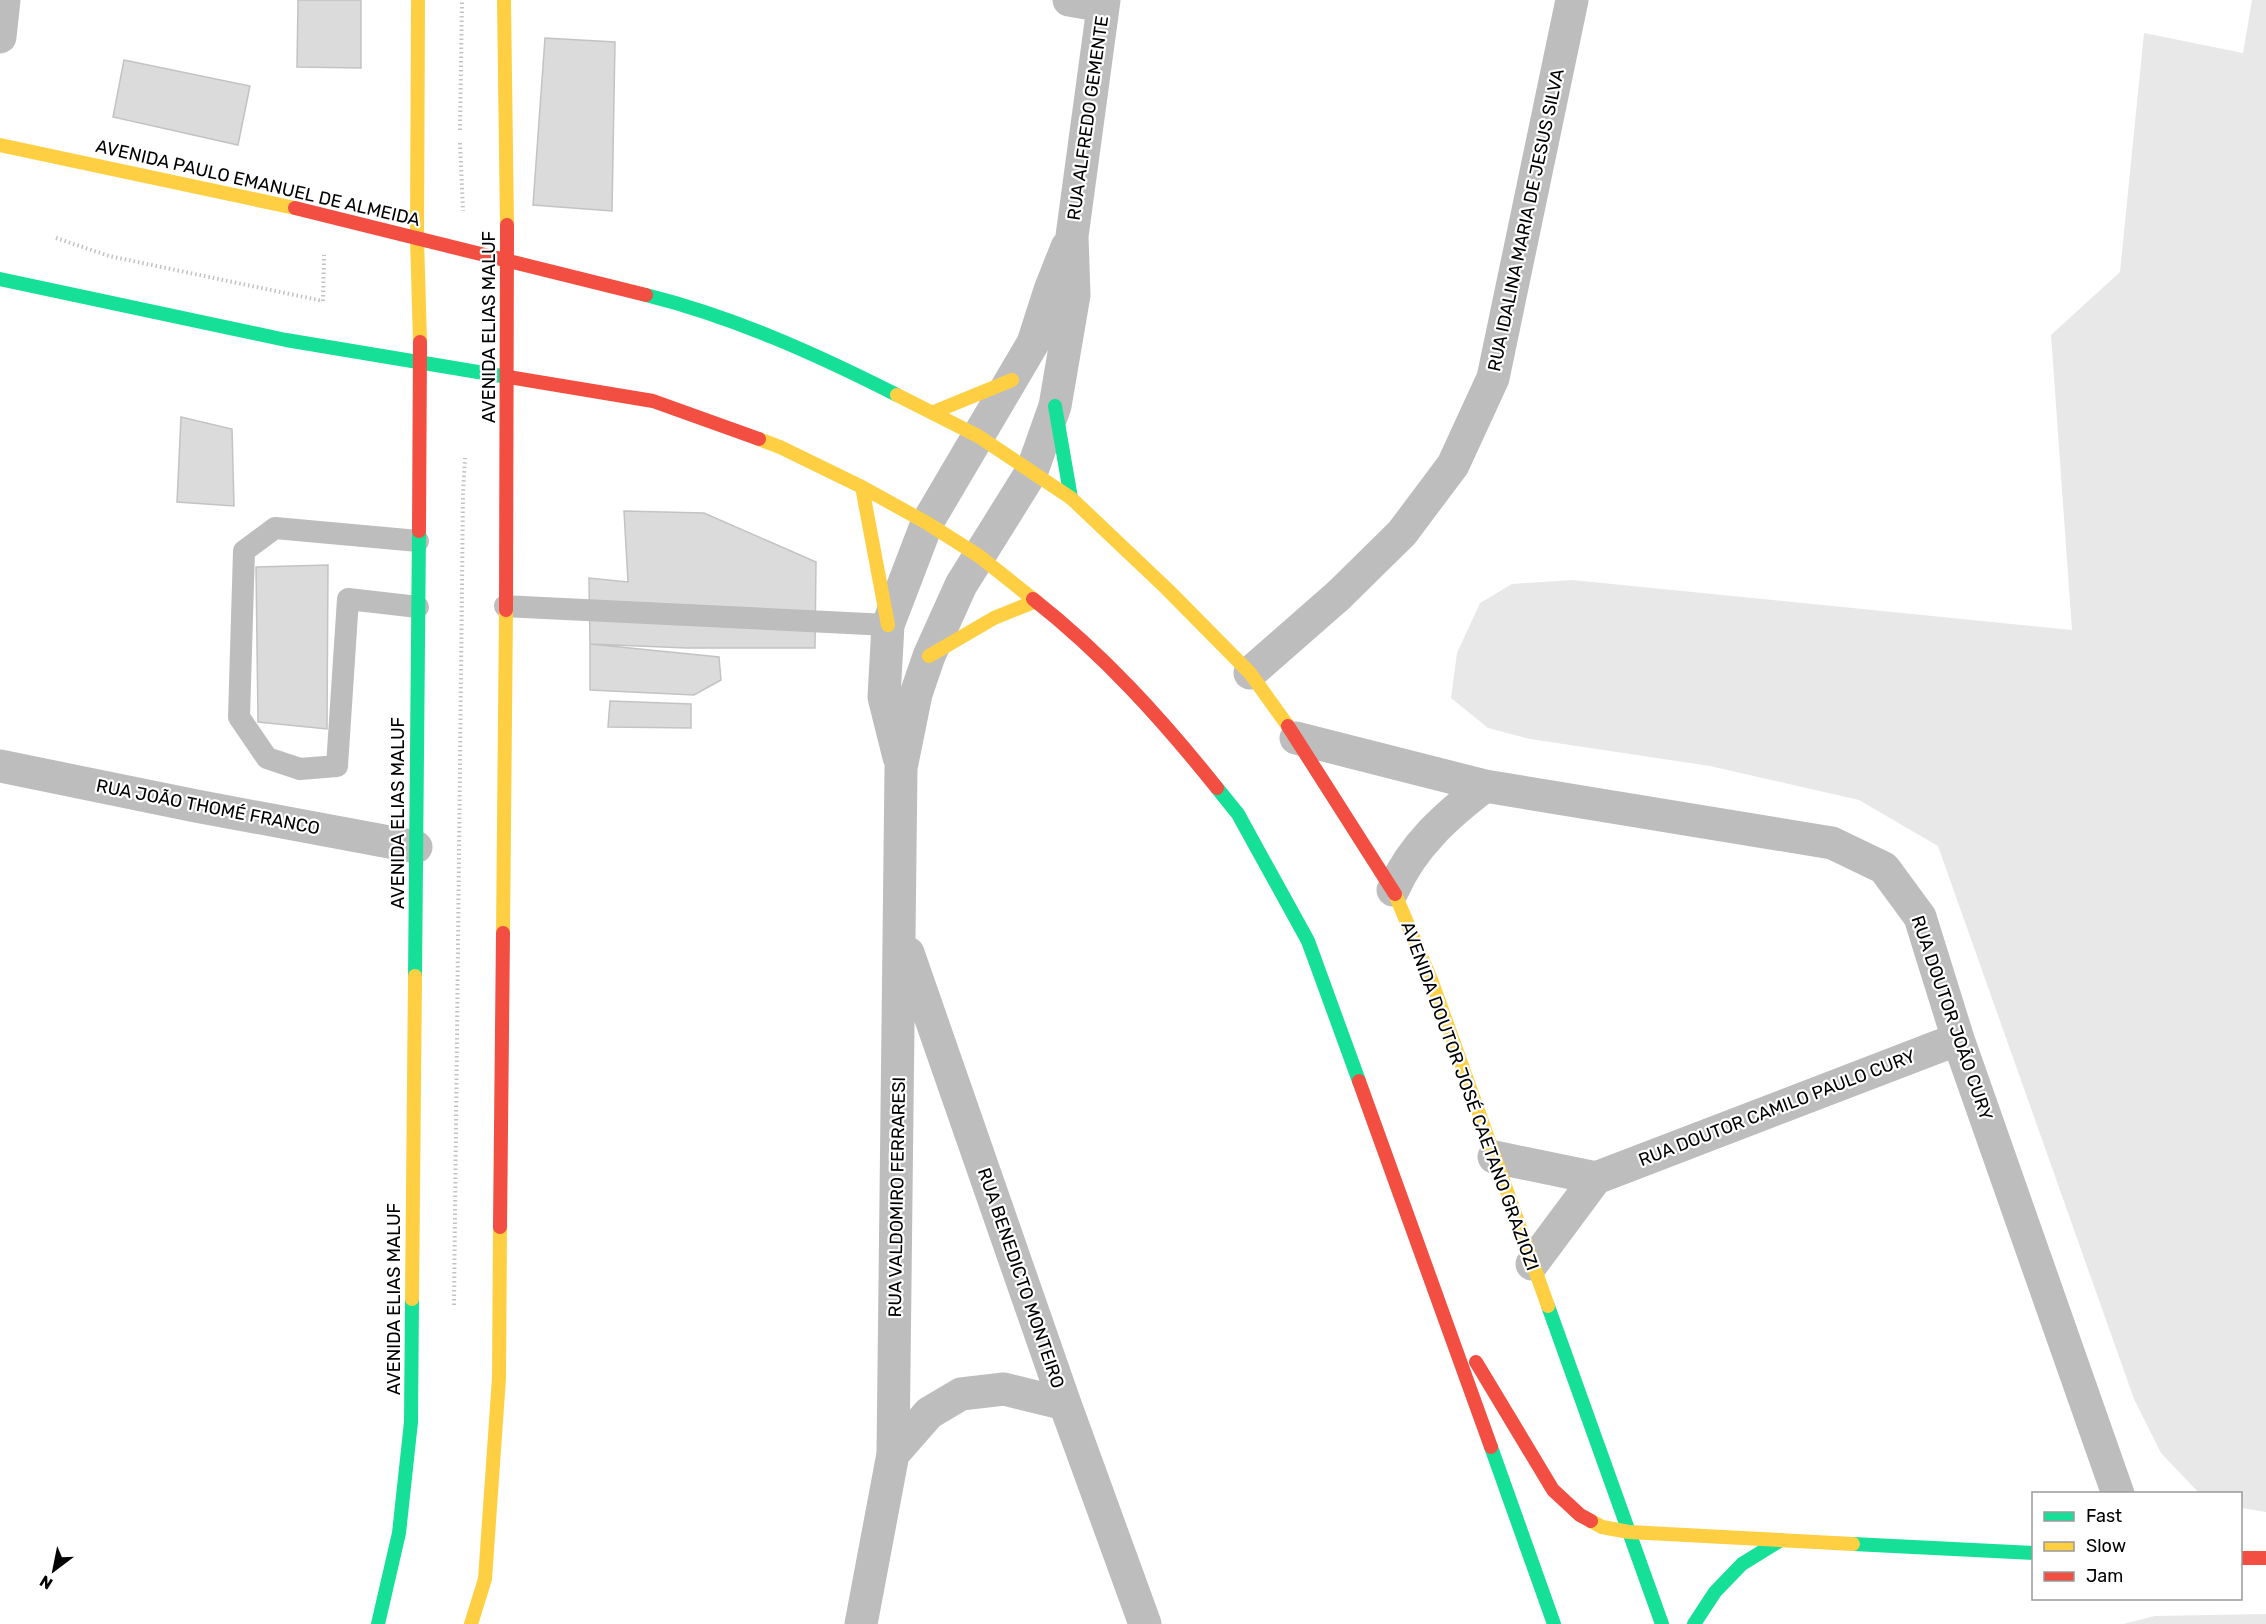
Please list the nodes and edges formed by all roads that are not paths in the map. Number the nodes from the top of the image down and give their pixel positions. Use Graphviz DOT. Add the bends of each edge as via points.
graph roads {
  1 [pos="4,0"];
  2 [pos="418,0"];
  3 [pos="1070,0"];
  4 [pos="1572,0"];
  5 [pos="505,3"];
  6 [pos="1103,3"];
  7 [pos="0,37"];
  8 [pos="0,145"];
  9 [pos="1072,236"];
  10 [pos="417,238"];
  11 [pos="507,260"];
  12 [pos="0,279"];
  13 [pos="421,361"];
  14 [pos="508,378"];
  15 [pos="1012,380"];
  16 [pos="1055,406"];
  17 [pos="934,412"];
  18 [pos="978,436"];
  19 [pos="1032,471"];
  20 [pos="862,487"];
  21 [pos="1071,498"];
  22 [pos="927,523"];
  23 [pos="418,541"];
  24 [pos="979,556"];
  25 [pos="1036,601"];
  26 [pos="505,606"];
  27 [pos="417,607"];
  28 [pos="888,625"];
  29 [pos="929,656"];
  30 [pos="1250,673"];
  31 [pos="1296,738"];
  32 [pos="0,766"];
  33 [pos="902,768"];
  34 [pos="1485,786"];
  35 [pos="416,847"];
  36 [pos="1393,890"];
  37 [pos="900,931"];
  38 [pos="1958,1039"];
  39 [pos="1494,1157"];
  40 [pos="1596,1178"];
  41 [pos="1532,1264"];
  42 [pos="1442,1307"];
  43 [pos="1065,1404"];
  44 [pos="893,1454"];
  45 [pos="2117,1492"];
  46 [pos="1629,1533"];
  47 [pos="1781,1540"];
  48 [pos="2032,1553"];
  49 [pos="2242,1558"];
  50 [pos="2266,1558"];
  51 [pos="378,1624"];
  52 [pos="471,1624"];
  53 [pos="861,1624"];
  54 [pos="1145,1624"];
  55 [pos="1554,1624"];
  56 [pos="1662,1624"];
  57 [pos="1694,1624"];
  1 -- 7 [label="street"];
  2 -- 10 [label="street, AVENIDA ELIAS MALUF"];
  3 -- 6 [label="street"];
  4 -- 30 [label="street, RUA IDALINA MARIA DE JESUS SILVA" via="1493,378 1453,465 1402,533 1340,596"];
  5 -- 11 [label="street, AVENIDA ELIAS MALUF"];
  6 -- 9 [label="street, RUA ALFREDO GEMENTE"];
  8 -- 10 [label="street, AVENIDA PAULO EMANUEL DE ALMEIDA"];
  9 -- 15 [label="street, RUA ALFREDO GEMENTE" via="1033,343"];
  9 -- 16 [label="street, RUA ALFREDO GEMENTE" via="1074,295"];
  10 -- 11 [label="street, AVENIDA PAULO EMANUEL DE ALMEIDA"];
  10 -- 13 [label="street, AVENIDA ELIAS MALUF"];
  11 -- 14 [label="street, AVENIDA ELIAS MALUF"];
  11 -- 17 [label="street, AVENIDA DOUTOR JOSÉ CAETANO GRAZIOZI" via="673,302 752,328"];
  12 -- 13 [label="street" via="325,347"];
  13 -- 14 [label="street"];
  13 -- 23 [label="street, AVENIDA ELIAS MALUF"];
  14 -- 20 [label="street" via="653,401 780,447"];
  14 -- 26 [label="street, AVENIDA ELIAS MALUF"];
  15 -- 17 [label="street"];
  15 -- 18 [label="street, RUA ALFREDO GEMENTE"];
  16 -- 19 [label="street, RUA ALFREDO GEMENTE"];
  16 -- 21 [label="street"];
  17 -- 18 [label="street, AVENIDA DOUTOR JOSÉ CAETANO GRAZIOZI"];
  18 -- 19 [label="street, AVENIDA DOUTOR JOSÉ CAETANO GRAZIOZI"];
  18 -- 22 [label="street"];
  19 -- 21 [label="street, AVENIDA DOUTOR JOSÉ CAETANO GRAZIOZI"];
  19 -- 24 [label="street"];
  20 -- 22 [label="street"];
  20 -- 28 [label="street"];
  21 -- 30 [label="street, AVENIDA DOUTOR JOSÉ CAETANO GRAZIOZI"];
  22 -- 24 [label="street"];
  22 -- 28 [label="street, RUA VALDOMIRO FERRARESI"];
  23 -- 27 [label="street, AVENIDA ELIAS MALUF"];
  23 -- 27 [label="lane" via="275,528 244,551 239,717 267,758 300,769 337,766 348,599"];
  24 -- 25 [label="street"];
  24 -- 29 [label="street, RUA VALDOMIRO FERRARESI" via="960,585"];
  25 -- 29 [label="street" via="994,618"];
  25 -- 42 [label="street" via="1095,652 1170,729 1238,814 1308,941"];
  26 -- 28 [label="lane"];
  26 -- 52 [label="street, AVENIDA ELIAS MALUF" via="499,1378 485,1579"];
  27 -- 35 [label="street, AVENIDA ELIAS MALUF"];
  28 -- 33 [label="street, RUA VALDOMIRO FERRARESI" via="884,697"];
  29 -- 33 [label="street, RUA VALDOMIRO FERRARESI" via="916,694"];
  30 -- 31 [label="street, AVENIDA DOUTOR JOSÉ CAETANO GRAZIOZI"];
  31 -- 34 [label="street, RUA DOUTOR JOÃO CURY"];
  31 -- 36 [label="street, AVENIDA DOUTOR JOSÉ CAETANO GRAZIOZI"];
  32 -- 35 [label="street, RUA JOÃO THOMÉ FRANCO"];
  33 -- 37 [label="street, RUA VALDOMIRO FERRARESI"];
  34 -- 36 [label="street" via="1452,811 1418,847"];
  34 -- 38 [label="street, RUA DOUTOR JOÃO CURY" via="1832,843 1884,868 1920,917"];
  35 -- 51 [label="street, AVENIDA ELIAS MALUF" via="411,1422 399,1533"];
  36 -- 39 [label="street, AVENIDA DOUTOR JOSÉ CAETANO GRAZIOZI" via="1432,982"];
  37 -- 43 [label="street, RUA BENEDICTO MONTEIRO"];
  37 -- 44 [label="street, RUA VALDOMIRO FERRARESI"];
  38 -- 40 [label="street, RUA DOUTOR CAMILO PAULO CURY"];
  38 -- 45 [label="street, RUA DOUTOR JOÃO CURY"];
  39 -- 40 [label="street"];
  39 -- 41 [label="street, AVENIDA DOUTOR JOSÉ CAETANO GRAZIOZI"];
  40 -- 41 [label="street"];
  41 -- 46 [label="street, AVENIDA DOUTOR JOSÉ CAETANO GRAZIOZI"];
  42 -- 46 [label="street" via="1553,1490 1580,1515 1602,1527"];
  42 -- 55 [label="street"];
  43 -- 44 [label="street" via="1004,1389 961,1394 929,1413"];
  43 -- 54 [label="street, RUA BENEDICTO MONTEIRO"];
  44 -- 53 [label="street, RUA VALDOMIRO FERRARESI"];
  46 -- 47 [label="street"];
  46 -- 56 [label="street, AVENIDA DOUTOR JOSÉ CAETANO GRAZIOZI"];
  47 -- 48 [label="street"];
  47 -- 57 [label="street" via="1742,1564 1715,1592"];
  49 -- 50 [label="street"];
}
